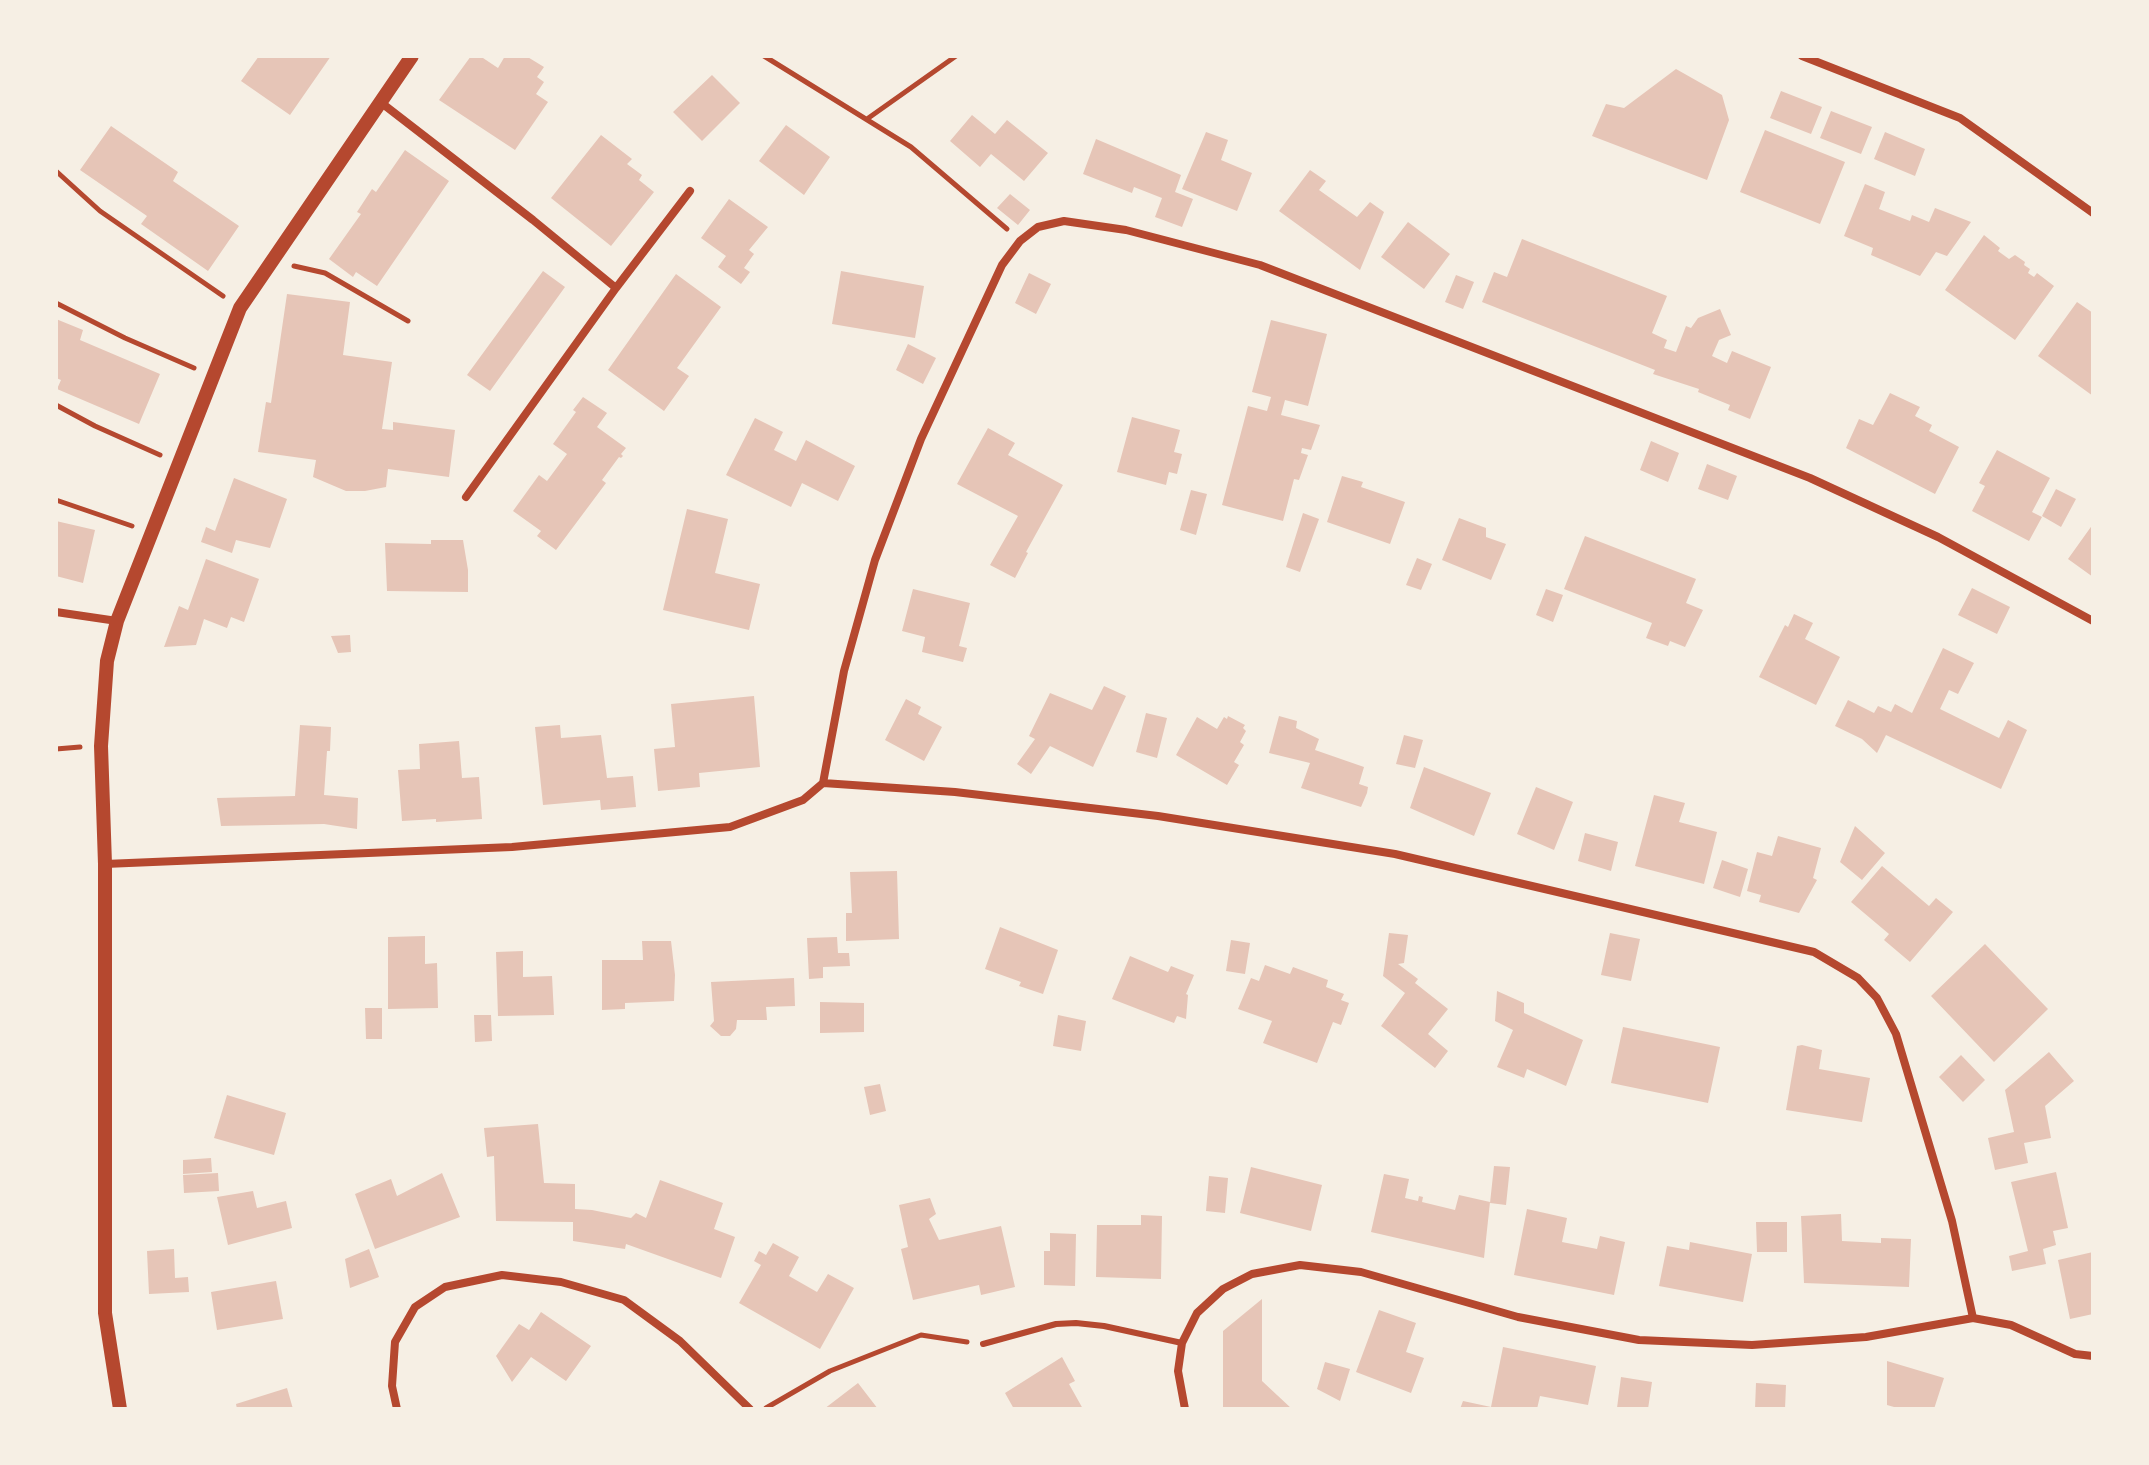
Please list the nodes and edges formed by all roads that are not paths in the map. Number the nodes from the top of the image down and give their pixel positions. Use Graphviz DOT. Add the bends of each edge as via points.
graph roads {
  1 [pos="412,56"];
  2 [pos="1802,56"];
  3 [pos="379,101"];
  4 [pos="690,191"];
  5 [pos="2093,213"];
  6 [pos="616,288"];
  7 [pos="466,497"];
  8 [pos="56,612"];
  9 [pos="117,621"];
  10 [pos="2093,621"];
  11 [pos="823,783"];
  12 [pos="105,864"];
  13 [pos="1973,1318"];
  14 [pos="1182,1343"];
  15 [pos="983,1344"];
  16 [pos="2093,1356"];
  17 [pos="120,1409"];
  18 [pos="397,1409"];
  19 [pos="750,1409"];
  20 [pos="1185,1409"];
  1 -- 3 [label="street"];
  2 -- 5 [label="street" via="1960,118"];
  3 -- 6 [label="street"];
  3 -- 9 [label="street" via="240,308"];
  4 -- 6 [label="street"];
  6 -- 7 [label="street"];
  8 -- 9 [label="street"];
  9 -- 12 [label="street" via="107,661 101,746"];
  10 -- 11 [label="street" via="1938,537 1810,478 1260,265 1126,230 1064,221 1038,227 1002,265 921,439 875,560 844,671"];
  11 -- 12 [label="street" via="803,800 730,827 512,847"];
  11 -- 13 [label="street" via="1158,816 1395,854 1814,952 1858,978 1877,998 1896,1034 1952,1221"];
  12 -- 17 [label="street" via="105,1313"];
  13 -- 14 [label="street" via="1866,1337 1752,1345 1639,1340 1518,1317 1361,1272 1300,1265 1252,1274 1223,1289 1197,1313"];
  13 -- 16 [label="street" via="2011,1325 2075,1354"];
  14 -- 15 [label="lane" via="1076,1323"];
  14 -- 20 [label="street" via="1178,1371"];
  18 -- 19 [label="street" via="392,1386 395,1342 415,1307 445,1287 502,1275 561,1282 624,1300 680,1341"];
}
